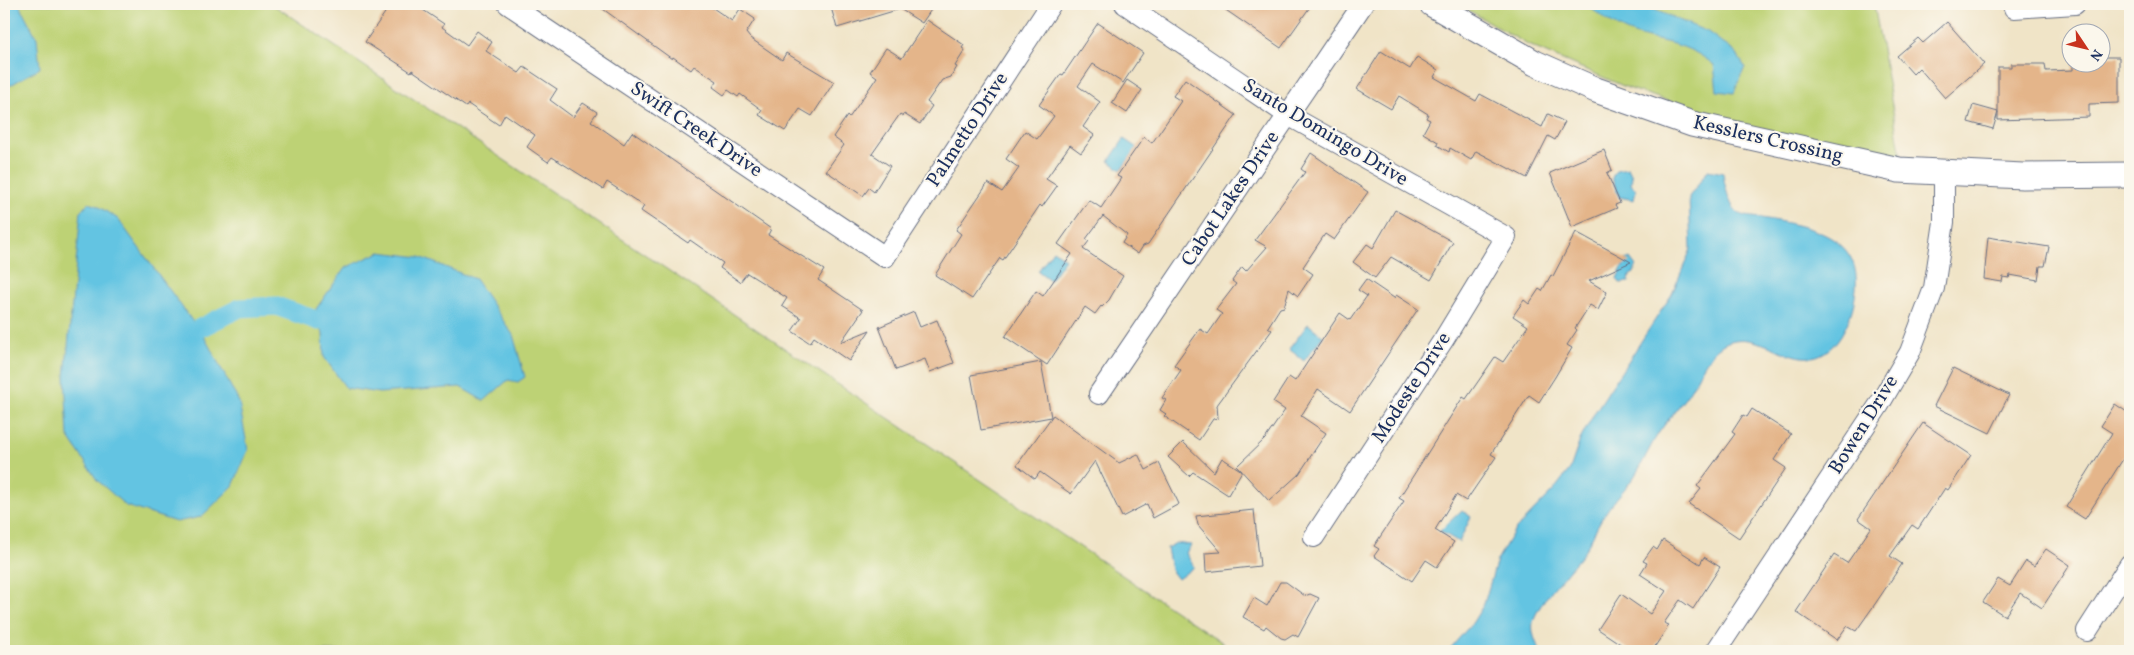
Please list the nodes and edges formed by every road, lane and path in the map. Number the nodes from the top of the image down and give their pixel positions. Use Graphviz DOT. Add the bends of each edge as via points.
graph roads {
  1 [pos="508,4"];
  2 [pos="1051,4"];
  3 [pos="1125,4"];
  4 [pos="1364,4"];
  5 [pos="1432,4"];
  6 [pos="2074,4"];
  7 [pos="2014,6"];
  8 [pos="1288,115"];
  9 [pos="1944,172"];
  10 [pos="2130,175"];
  11 [pos="1506,236"];
  12 [pos="885,257"];
  13 [pos="1099,394"];
  14 [pos="1314,537"];
  15 [pos="2130,564"];
  16 [pos="2087,630"];
  17 [pos="1716,651"];
  1 -- 12 [label="street, Swift Creek Drive"];
  2 -- 12 [label="street, Palmetto Drive"];
  3 -- 8 [label="street, Santo Domingo Drive"];
  4 -- 8 [label="street, Cabot Lakes Drive"];
  5 -- 9 [label="street, Kesslers Crossing" via="1535,63 1596,90 1692,124 1899,170"];
  6 -- 7 [label="street"];
  8 -- 11 [label="street, Santo Domingo Drive"];
  8 -- 13 [label="street, Cabot Lakes Drive"];
  9 -- 10 [label="street, Kesslers Crossing" via="2023,176"];
  9 -- 17 [label="street, Bowen Drive" via="1944,222 1934,288 1910,352 1879,405"];
  11 -- 14 [label="street, Modeste Drive" via="1444,340"];
  15 -- 16 [label="street"];
}
